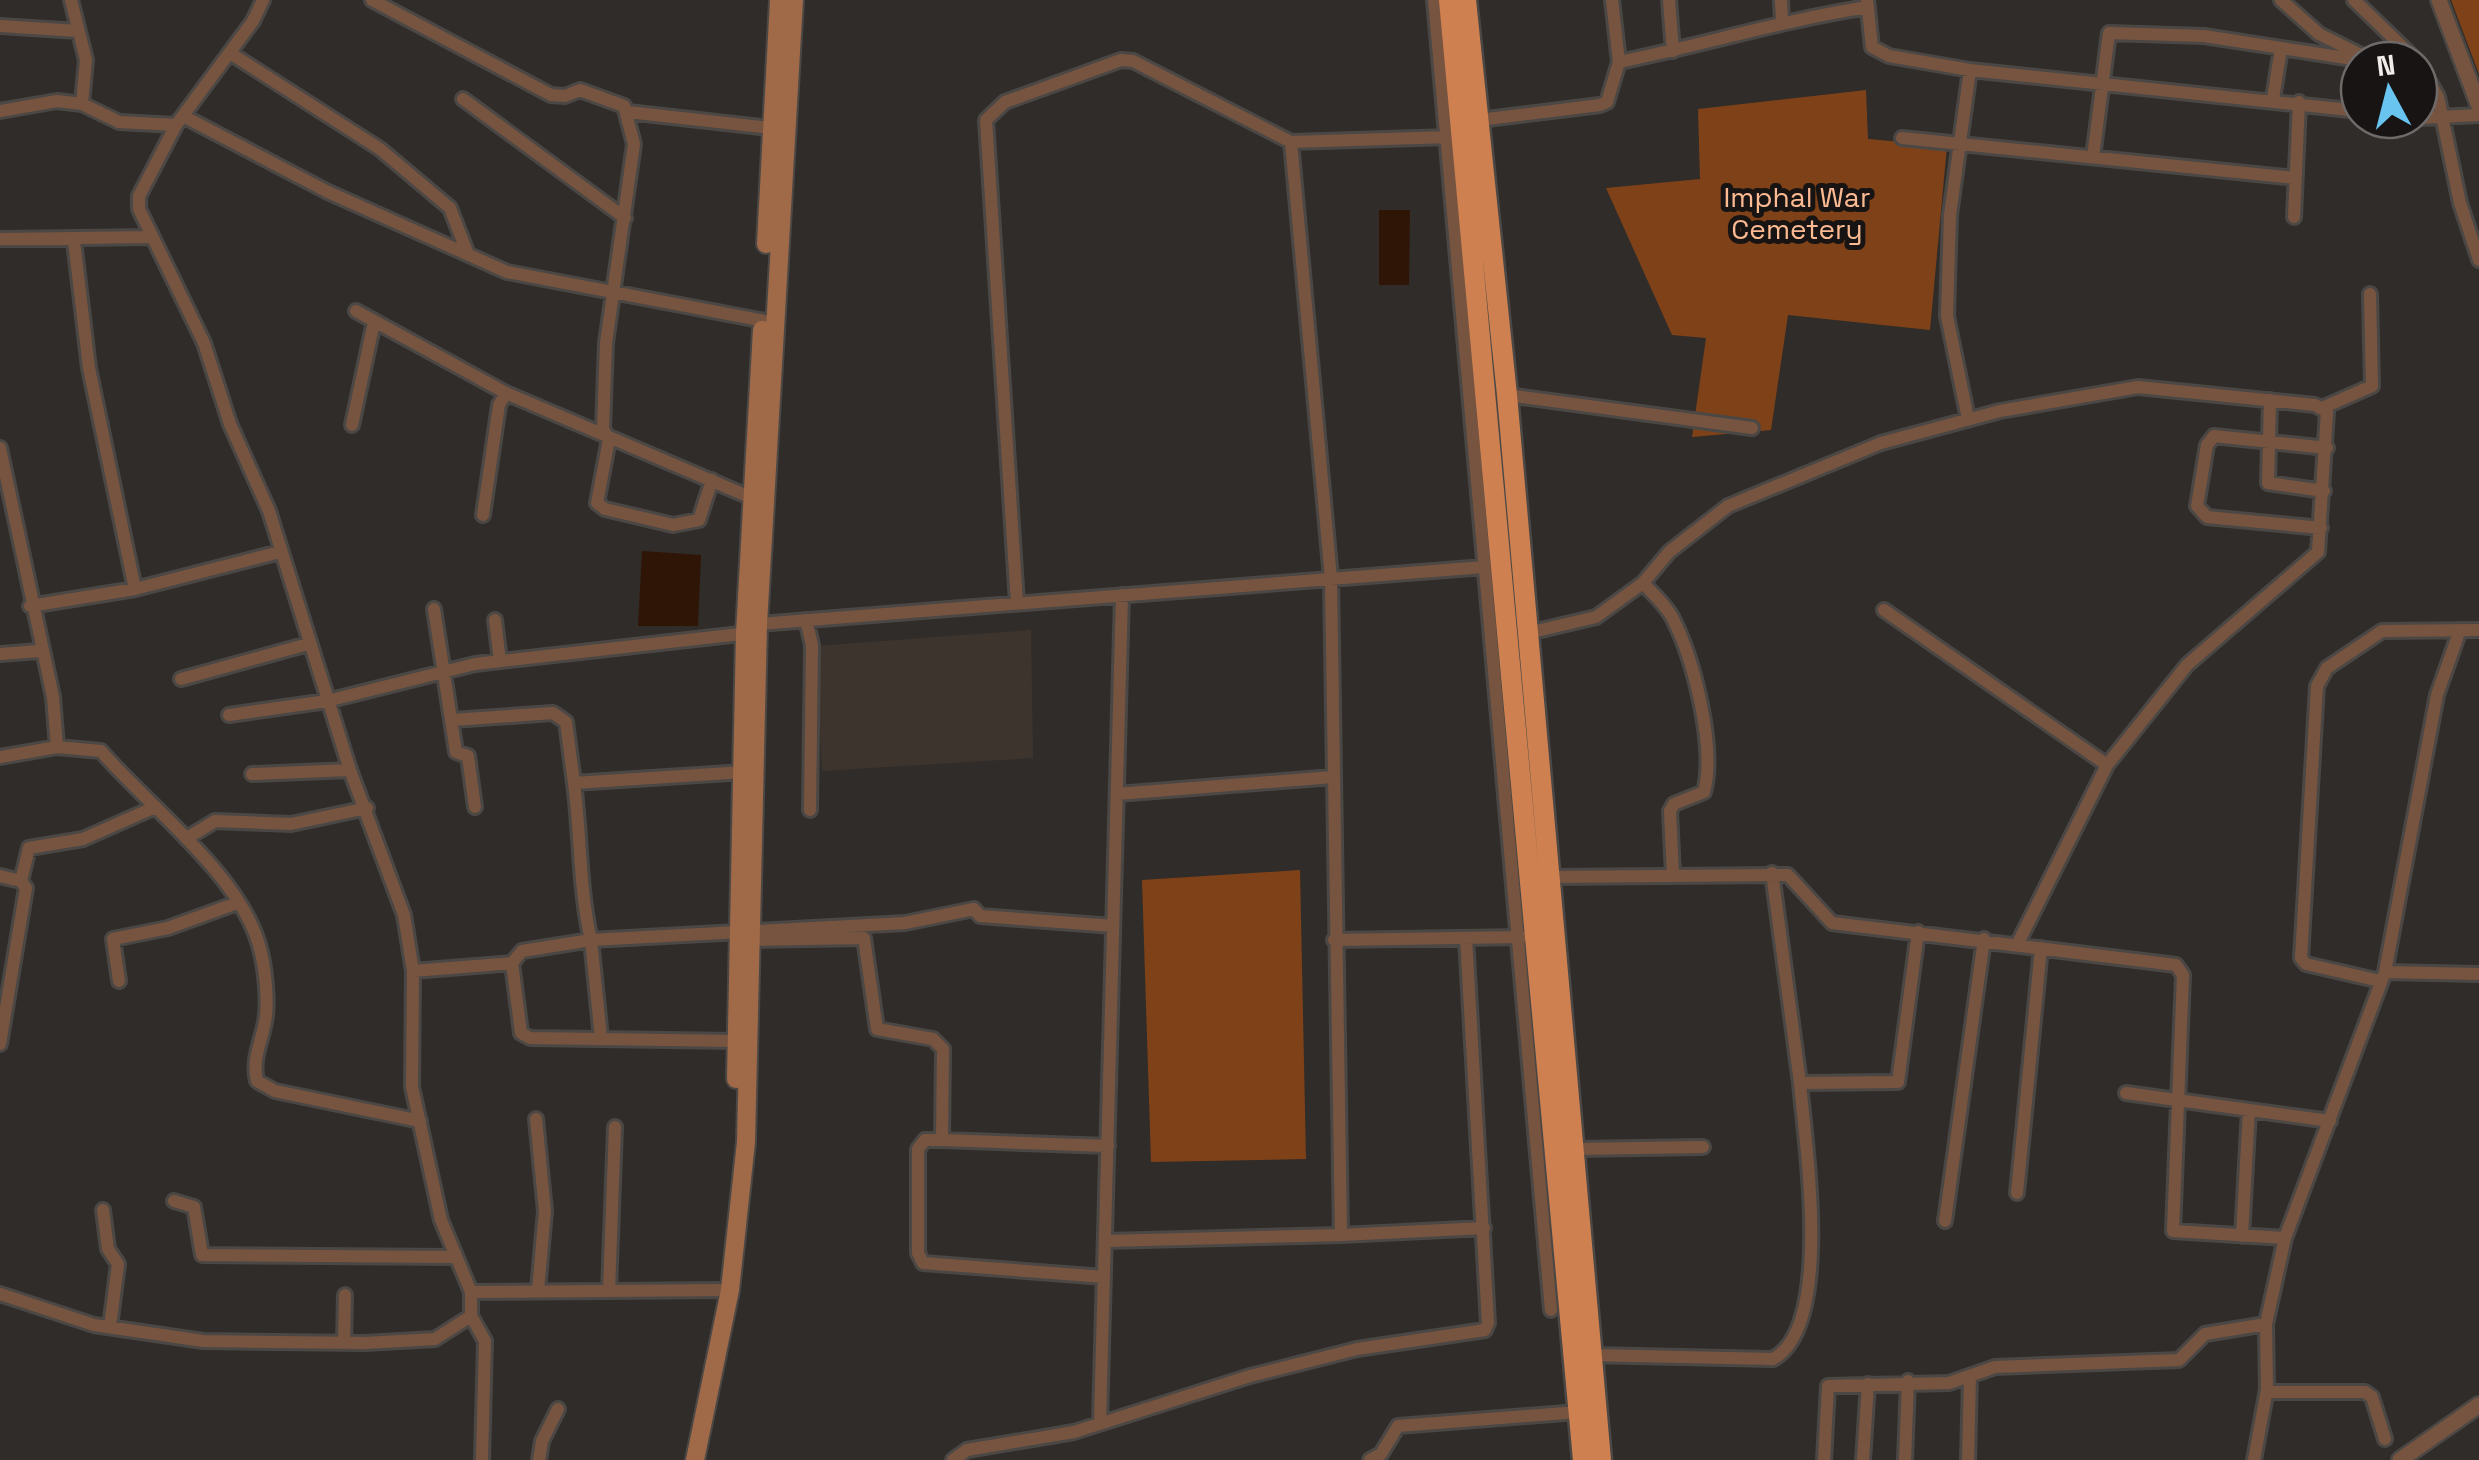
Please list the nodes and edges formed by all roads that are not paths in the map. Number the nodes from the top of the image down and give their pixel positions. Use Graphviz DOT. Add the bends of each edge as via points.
graph roads {
  1 [pos="71,0"];
  2 [pos="263,0"];
  3 [pos="372,0"];
  4 [pos="778,0"];
  5 [pos="792,0"];
  6 [pos="1434,0"];
  7 [pos="1449,0"];
  8 [pos="1466,0"];
  9 [pos="1612,0"];
  10 [pos="1669,0"];
  11 [pos="1781,0"];
  12 [pos="2281,0"];
  13 [pos="2354,0"];
  14 [pos="2439,0"];
  15 [pos="1868,4"];
  16 [pos="1782,20"];
  17 [pos="0,26"];
  18 [pos="78,31"];
  19 [pos="2394,40"];
  20 [pos="2339,44"];
  21 [pos="2281,48"];
  22 [pos="1672,51"];
  23 [pos="230,53"];
  24 [pos="2339,57"];
  25 [pos="1619,62"];
  26 [pos="1970,70"];
  27 [pos="2104,81"];
  28 [pos="2274,99"];
  29 [pos="463,100"];
  30 [pos="2299,102"];
  31 [pos="82,104"];
  32 [pos="2479,106"];
  33 [pos="2339,108"];
  34 [pos="2439,109"];
  35 [pos="0,111"];
  36 [pos="628,112"];
  37 [pos="2479,115"];
  38 [pos="180,120"];
  39 [pos="1478,120"];
  40 [pos="2439,120"];
  41 [pos="2444,120"];
  42 [pos="770,128"];
  43 [pos="1453,137"];
  44 [pos="1902,138"];
  45 [pos="1960,141"];
  46 [pos="1291,142"];
  47 [pos="2093,157"];
  48 [pos="2295,178"];
  49 [pos="2294,217"];
  50 [pos="625,218"];
  51 [pos="151,237"];
  52 [pos="0,239"];
  53 [pos="74,241"];
  54 [pos="467,252"];
  55 [pos="2479,260"];
  56 [pos="614,293"];
  57 [pos="2370,294"];
  58 [pos="356,311"];
  59 [pos="374,322"];
  60 [pos="769,322"];
  61 [pos="506,393"];
  62 [pos="1507,395"];
  63 [pos="2270,400"];
  64 [pos="2322,408"];
  65 [pos="1968,420"];
  66 [pos="352,425"];
  67 [pos="1752,428"];
  68 [pos="608,439"];
  69 [pos="2268,442"];
  70 [pos="0,448"];
  71 [pos="2327,448"];
  72 [pos="712,480"];
  73 [pos="2324,491"];
  74 [pos="752,498"];
  75 [pos="483,515"];
  76 [pos="2321,528"];
  77 [pos="280,552"];
  78 [pos="1484,566"];
  79 [pos="1331,578"];
  80 [pos="1643,584"];
  81 [pos="135,590"];
  82 [pos="1122,595"];
  83 [pos="1017,603"];
  84 [pos="30,606"];
  85 [pos="434,609"];
  86 [pos="1884,610"];
  87 [pos="495,620"];
  88 [pos="806,620"];
  89 [pos="754,629"];
  90 [pos="2460,630"];
  91 [pos="2479,630"];
  92 [pos="1519,635"];
  93 [pos="308,644"];
  94 [pos="40,651"];
  95 [pos="0,654"];
  96 [pos="500,661"];
  97 [pos="446,671"];
  98 [pos="180,680"];
  99 [pos="327,701"];
  100 [pos="229,715"];
  101 [pos="452,720"];
  102 [pos="57,747"];
  103 [pos="0,757"];
  104 [pos="2107,766"];
  105 [pos="350,770"];
  106 [pos="744,772"];
  107 [pos="252,774"];
  108 [pos="1333,777"];
  109 [pos="574,783"];
  110 [pos="1116,794"];
  111 [pos="474,807"];
  112 [pos="153,808"];
  113 [pos="367,808"];
  114 [pos="810,810"];
  115 [pos="188,838"];
  116 [pos="1772,873"];
  117 [pos="1673,875"];
  118 [pos="0,876"];
  119 [pos="1548,877"];
  120 [pos="21,881"];
  121 [pos="237,903"];
  122 [pos="1113,926"];
  123 [pos="1918,932"];
  124 [pos="746,934"];
  125 [pos="1525,937"];
  126 [pos="1466,938"];
  127 [pos="1984,938"];
  128 [pos="590,940"];
  129 [pos="1334,940"];
  130 [pos="2017,945"];
  131 [pos="2041,948"];
  132 [pos="512,963"];
  133 [pos="413,971"];
  134 [pos="2479,974"];
  135 [pos="2382,977"];
  136 [pos="118,981"];
  137 [pos="601,1038"];
  138 [pos="736,1042"];
  139 [pos="0,1044"];
  140 [pos="1557,1066"];
  141 [pos="1800,1083"];
  142 [pos="2126,1093"];
  143 [pos="2175,1099"];
  144 [pos="2249,1110"];
  145 [pos="536,1120"];
  146 [pos="420,1121"];
  147 [pos="2330,1121"];
  148 [pos="615,1126"];
  149 [pos="942,1140"];
  150 [pos="740,1141"];
  151 [pos="1108,1146"];
  152 [pos="1574,1148"];
  153 [pos="1702,1148"];
  154 [pos="2017,1193"];
  155 [pos="174,1202"];
  156 [pos="104,1210"];
  157 [pos="1945,1222"];
  158 [pos="1484,1228"];
  159 [pos="1341,1234"];
  160 [pos="2242,1236"];
  161 [pos="2285,1238"];
  162 [pos="1105,1241"];
  163 [pos="453,1256"];
  164 [pos="1104,1277"];
  165 [pos="538,1290"];
  166 [pos="724,1290"];
  167 [pos="609,1291"];
  168 [pos="471,1292"];
  169 [pos="0,1294"];
  170 [pos="345,1295"];
  171 [pos="1551,1310"];
  172 [pos="472,1316"];
  173 [pos="2266,1324"];
  174 [pos="110,1327"];
  175 [pos="344,1343"];
  176 [pos="1589,1356"];
  177 [pos="1970,1377"];
  178 [pos="1908,1382"];
  179 [pos="1868,1384"];
  180 [pos="2266,1392"];
  181 [pos="2479,1404"];
  182 [pos="558,1409"];
  183 [pos="1578,1412"];
  184 [pos="1100,1422"];
  185 [pos="2385,1438"];
  186 [pos="482,1460"];
  187 [pos="539,1460"];
  188 [pos="684,1460"];
  189 [pos="695,1460"];
  190 [pos="953,1460"];
  191 [pos="1370,1460"];
  192 [pos="1582,1460"];
  193 [pos="1601,1460"];
  194 [pos="1824,1460"];
  195 [pos="1863,1460"];
  196 [pos="1905,1460"];
  197 [pos="1968,1460"];
  198 [pos="2254,1460"];
  199 [pos="2400,1460"];
  1 -- 18 [label="street"];
  2 -- 23 [label="street"];
  3 -- 36 [label="street" via="551,95 580,90"];
  4 -- 42 [label="main road"];
  5 -- 60 [label="main road"];
  6 -- 43 [label="street"];
  7 -- 43 [label="highway"];
  8 -- 39 [label="highway"];
  9 -- 25 [label="street"];
  10 -- 22 [label="street"];
  11 -- 16 [label="street"];
  12 -- 20 [label="street"];
  13 -- 19 [label="street"];
  14 -- 32 [label="street"];
  15 -- 16 [label="street"];
  15 -- 26 [label="street" via="1868,36 1878,52"];
  16 -- 22 [label="street"];
  17 -- 18 [label="street"];
  18 -- 31 [label="street" via="86,60"];
  21 -- 24 [label="street"];
  21 -- 27 [label="street" via="2114,32 2106,38"];
  21 -- 28 [label="street"];
  22 -- 25 [label="street"];
  23 -- 38 [label="street"];
  23 -- 54 [label="street" via="380,150 450,208"];
  25 -- 39 [label="street" via="1607,102"];
  26 -- 27 [label="street"];
  26 -- 45 [label="street"];
  27 -- 28 [label="street"];
  27 -- 47 [label="street"];
  28 -- 30 [label="street"];
  29 -- 50 [label="street"];
  30 -- 33 [label="street"];
  30 -- 48 [label="street"];
  31 -- 35 [label="street" via="41,101"];
  31 -- 38 [label="street" via="119,122"];
  34 -- 41 [label="street"];
  36 -- 42 [label="street"];
  36 -- 50 [label="street" via="634,144"];
  37 -- 41 [label="street"];
  38 -- 51 [label="street" via="139,196"];
  38 -- 54 [label="street"];
  39 -- 62 [label="highway"];
  40 -- 41 [label="street"];
  41 -- 55 [label="street"];
  42 -- 60 [label="main road"];
  43 -- 46 [label="street"];
  43 -- 78 [label="street"];
  43 -- 92 [label="highway"];
  44 -- 45 [label="street"];
  45 -- 47 [label="street"];
  45 -- 65 [label="street" via="1948,316"];
  46 -- 79 [label="street"];
  46 -- 83 [label="street" via="1126,60 1005,102 990,114"];
  47 -- 48 [label="street"];
  48 -- 49 [label="street"];
  50 -- 56 [label="street"];
  51 -- 53 [label="street"];
  51 -- 77 [label="street" via="204,343"];
  52 -- 53 [label="street"];
  53 -- 81 [label="street" via="90,368"];
  54 -- 56 [label="street" via="526,278"];
  56 -- 60 [label="street"];
  56 -- 68 [label="street" via="602,421"];
  57 -- 64 [label="street" via="2372,386"];
  58 -- 59 [label="street"];
  59 -- 61 [label="street"];
  59 -- 66 [label="street"];
  60 -- 74 [label="main road"];
  60 -- 89 [label="main road"];
  61 -- 68 [label="street"];
  61 -- 75 [label="street"];
  62 -- 67 [label="street"];
  62 -- 92 [label="highway"];
  63 -- 64 [label="street"];
  63 -- 65 [label="street" via="2138,387"];
  63 -- 69 [label="street"];
  64 -- 71 [label="street" via="2330,417"];
  65 -- 80 [label="street" via="1880,443 1728,506 1669,552"];
  68 -- 72 [label="street"];
  68 -- 72 [label="street" via="597,502 605,509 673,525 699,520"];
  69 -- 71 [label="street"];
  69 -- 73 [label="street" via="2269,484"];
  69 -- 76 [label="street" via="2211,438 2198,512"];
  70 -- 84 [label="street"];
  71 -- 73 [label="street"];
  72 -- 74 [label="street"];
  73 -- 76 [label="street"];
  74 -- 89 [label="main road"];
  76 -- 104 [label="street" via="2313,558 2187,666"];
  77 -- 81 [label="street"];
  77 -- 93 [label="street"];
  78 -- 79 [label="street"];
  78 -- 125 [label="street"];
  79 -- 82 [label="street"];
  79 -- 108 [label="street"];
  80 -- 92 [label="street" via="1596,617"];
  80 -- 117 [label="street" via="1674,622 1708,759 1704,792 1670,811"];
  81 -- 84 [label="street"];
  82 -- 83 [label="street"];
  82 -- 110 [label="street"];
  83 -- 88 [label="street"];
  84 -- 94 [label="street"];
  85 -- 97 [label="street"];
  86 -- 104 [label="street"];
  87 -- 96 [label="street"];
  88 -- 89 [label="street"];
  88 -- 114 [label="street" via="812,645"];
  89 -- 96 [label="street"];
  89 -- 106 [label="main road"];
  89 -- 124 [label="main road"];
  90 -- 91 [label="street"];
  90 -- 135 [label="street" via="2437,695"];
  90 -- 135 [label="street" via="2382,631 2327,668 2317,686 2302,958"];
  92 -- 119 [label="highway"];
  92 -- 125 [label="highway"];
  93 -- 98 [label="street"];
  93 -- 99 [label="street"];
  94 -- 95 [label="street"];
  94 -- 102 [label="street"];
  96 -- 97 [label="street"];
  97 -- 99 [label="street"];
  97 -- 101 [label="street"];
  99 -- 100 [label="street"];
  99 -- 105 [label="street"];
  101 -- 109 [label="street" via="553,713 566,722"];
  101 -- 111 [label="street" via="456,752 468,756"];
  102 -- 103 [label="street"];
  102 -- 112 [label="street" via="101,751"];
  104 -- 130 [label="street"];
  105 -- 107 [label="street"];
  105 -- 113 [label="street"];
  106 -- 109 [label="street"];
  106 -- 124 [label="main road"];
  108 -- 110 [label="street"];
  108 -- 129 [label="street"];
  109 -- 128 [label="street" via="580,894"];
  110 -- 122 [label="street"];
  112 -- 115 [label="street"];
  112 -- 120 [label="street" via="83,839 29,848"];
  113 -- 115 [label="street" via="291,824 215,821"];
  113 -- 133 [label="street" via="404,915"];
  115 -- 121 [label="street"];
  116 -- 117 [label="street"];
  116 -- 123 [label="street" via="1792,876 1827,922"];
  116 -- 141 [label="street"];
  117 -- 119 [label="street"];
  118 -- 120 [label="street"];
  119 -- 140 [label="highway"];
  120 -- 139 [label="street" via="26,888"];
  121 -- 136 [label="street" via="114,940"];
  121 -- 146 [label="street" via="260,946 266,1018 253,1065 257,1081"];
  122 -- 124 [label="street" via="980,916 974,909 905,923"];
  122 -- 151 [label="street"];
  123 -- 127 [label="street"];
  123 -- 141 [label="street" via="1898,1082"];
  124 -- 128 [label="street"];
  124 -- 138 [label="main road"];
  124 -- 149 [label="street" via="864,938 877,1029 932,1039 943,1050"];
  124 -- 150 [label="main road"];
  125 -- 126 [label="street"];
  125 -- 140 [label="highway"];
  125 -- 171 [label="street"];
  126 -- 129 [label="street"];
  126 -- 158 [label="street"];
  127 -- 130 [label="street"];
  127 -- 157 [label="street"];
  128 -- 132 [label="street" via="522,951"];
  128 -- 137 [label="street"];
  129 -- 159 [label="street"];
  130 -- 131 [label="street"];
  131 -- 143 [label="street" via="2180,967"];
  131 -- 154 [label="street"];
  132 -- 133 [label="street"];
  132 -- 137 [label="street" via="520,1033"];
  133 -- 146 [label="street" via="412,1086"];
  134 -- 135 [label="street"];
  135 -- 147 [label="street"];
  137 -- 138 [label="street"];
  138 -- 150 [label="main road"];
  140 -- 152 [label="highway"];
  140 -- 183 [label="highway"];
  141 -- 176 [label="street" via="1812,1262 1790,1345 1773,1359"];
  142 -- 143 [label="street"];
  143 -- 144 [label="street"];
  143 -- 160 [label="street" via="2173,1231"];
  144 -- 147 [label="street"];
  144 -- 160 [label="street"];
  145 -- 165 [label="street" via="545,1211"];
  146 -- 163 [label="street"];
  147 -- 161 [label="street"];
  148 -- 167 [label="street"];
  149 -- 151 [label="street"];
  149 -- 164 [label="street" via="921,1142 918,1149 923,1263"];
  150 -- 166 [label="main road"];
  151 -- 162 [label="street"];
  152 -- 153 [label="street"];
  152 -- 176 [label="highway"];
  155 -- 163 [label="street" via="194,1207 202,1254"];
  156 -- 174 [label="street" via="108,1249 118,1264"];
  158 -- 159 [label="street"];
  158 -- 184 [label="street" via="1488,1323 1481,1332 1357,1349"];
  159 -- 162 [label="street"];
  160 -- 161 [label="street"];
  161 -- 173 [label="street"];
  162 -- 164 [label="street"];
  163 -- 168 [label="street"];
  164 -- 184 [label="street"];
  165 -- 167 [label="street"];
  165 -- 168 [label="street"];
  166 -- 167 [label="street"];
  166 -- 188 [label="main road"];
  166 -- 189 [label="main road"];
  168 -- 172 [label="street"];
  169 -- 174 [label="street"];
  170 -- 175 [label="street"];
  172 -- 175 [label="street" via="435,1339"];
  172 -- 186 [label="street" via="485,1341"];
  173 -- 177 [label="street" via="2205,1334 2183,1359 1994,1367"];
  173 -- 180 [label="street"];
  174 -- 175 [label="street" via="203,1341"];
  176 -- 193 [label="highway"];
  177 -- 178 [label="street"];
  177 -- 197 [label="street"];
  178 -- 179 [label="street"];
  178 -- 196 [label="street"];
  179 -- 194 [label="street" via="1826,1388"];
  179 -- 195 [label="street"];
  180 -- 185 [label="street" via="2364,1392 2372,1397"];
  180 -- 198 [label="street"];
  181 -- 199 [label="street"];
  182 -- 187 [label="street"];
  183 -- 191 [label="street" via="1398,1426"];
  183 -- 192 [label="highway"];
  184 -- 190 [label="street" via="968,1450"];
}
